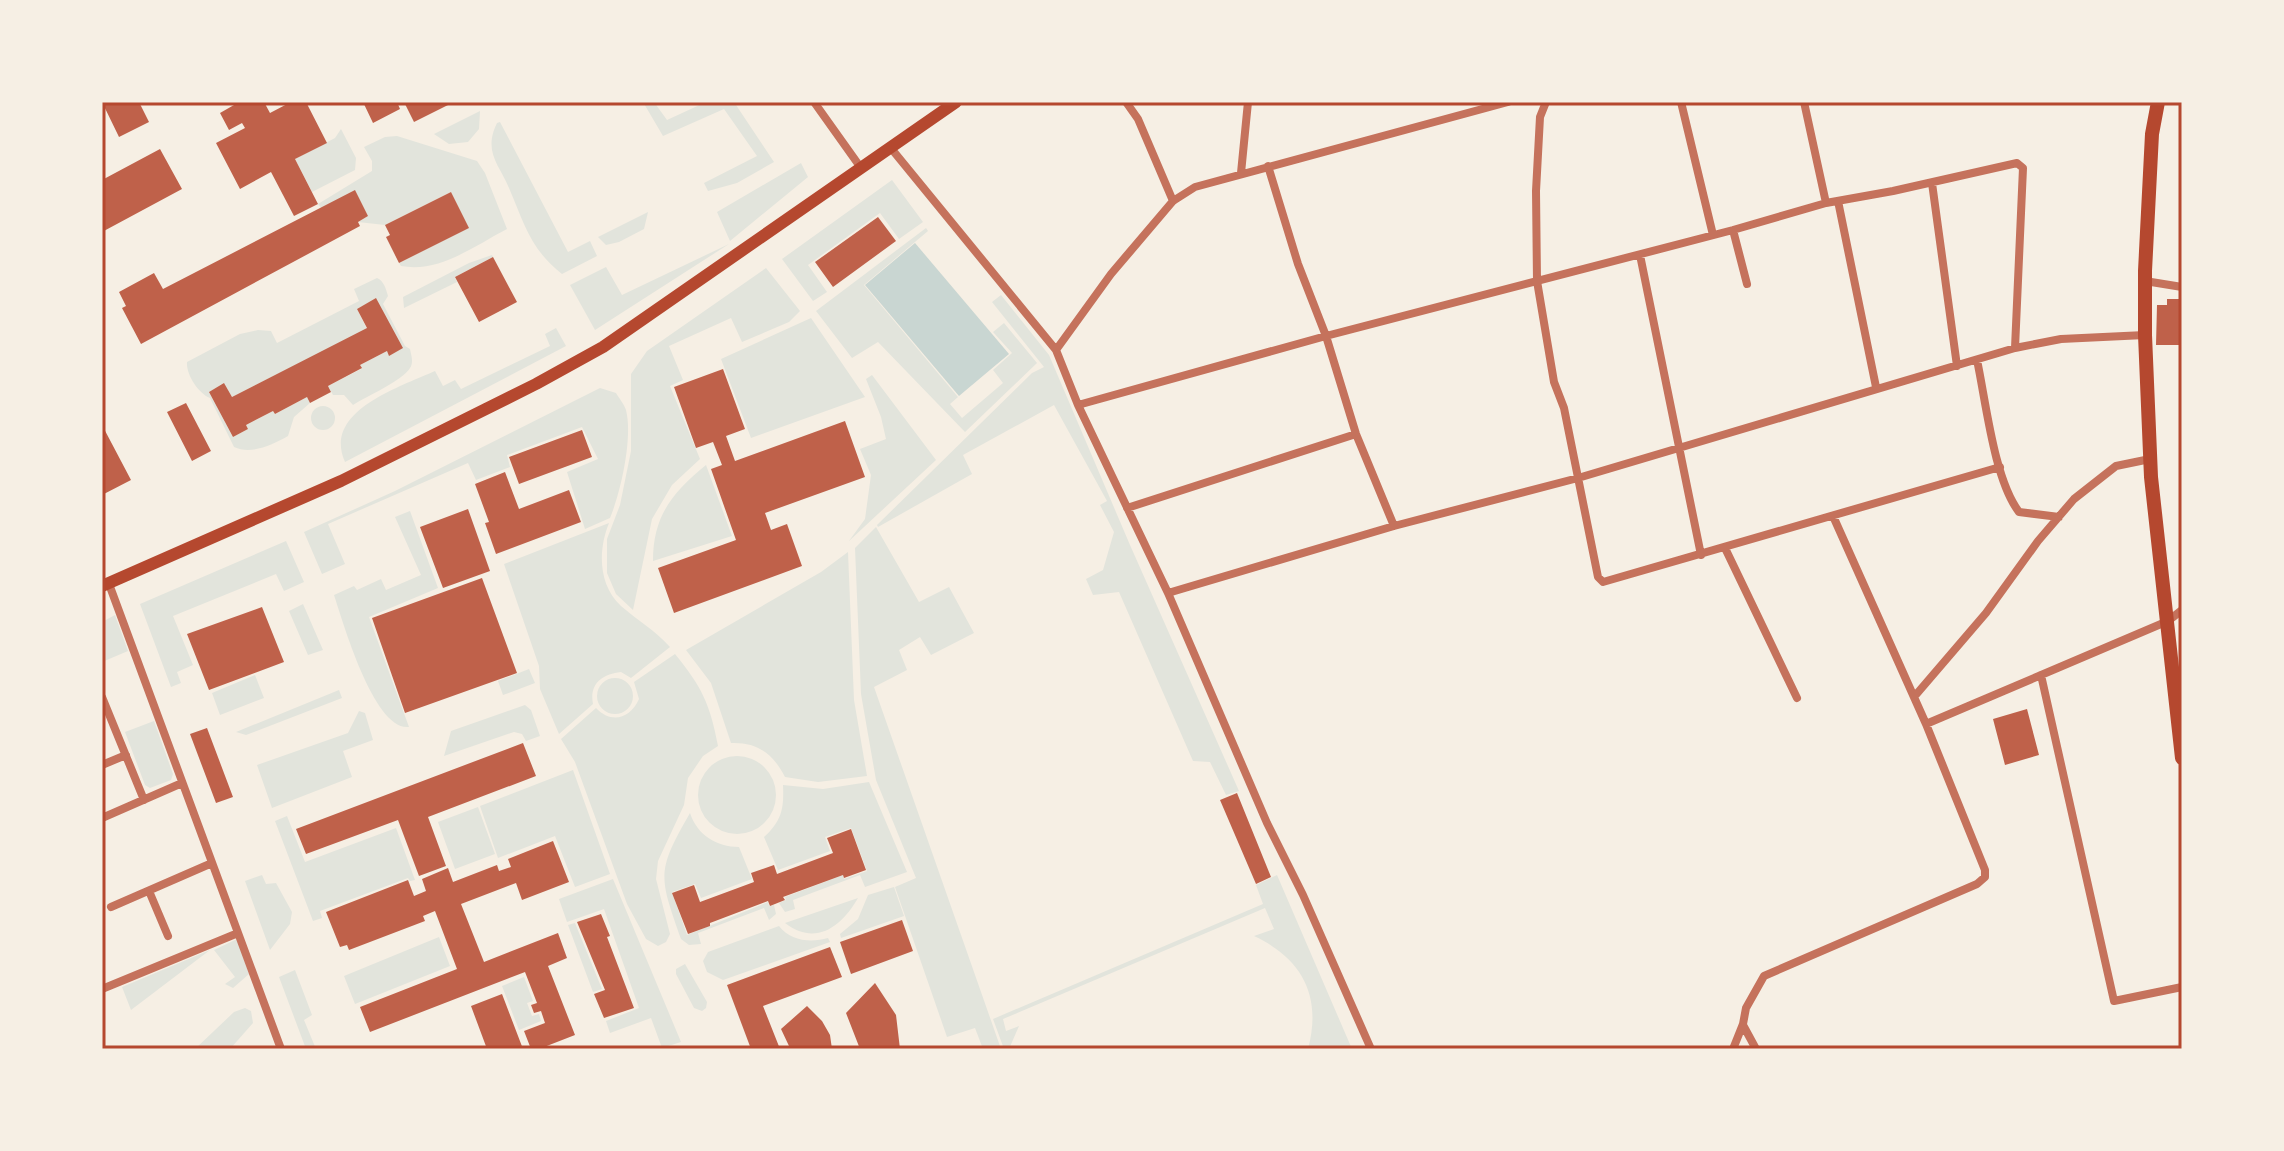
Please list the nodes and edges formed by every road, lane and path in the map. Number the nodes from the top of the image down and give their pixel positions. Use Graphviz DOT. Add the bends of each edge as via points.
graph roads {
  1 [pos="814,102"];
  2 [pos="956,102"];
  3 [pos="1126,102"];
  4 [pos="1248,102"];
  5 [pos="1508,102"];
  6 [pos="1546,102"];
  7 [pos="1681,102"];
  8 [pos="1804,102"];
  9 [pos="2158,102"];
  10 [pos="890,147"];
  11 [pos="1268,166"];
  12 [pos="861,168"];
  13 [pos="1241,173"];
  14 [pos="1932,183"];
  15 [pos="1173,201"];
  16 [pos="1838,201"];
  17 [pos="1826,203"];
  18 [pos="1733,230"];
  19 [pos="1713,235"];
  20 [pos="1640,255"];
  21 [pos="1537,281"];
  22 [pos="2145,281"];
  23 [pos="1747,284"];
  24 [pos="2182,287"];
  25 [pos="2145,335"];
  26 [pos="1326,336"];
  27 [pos="2015,348"];
  28 [pos="1056,350"];
  29 [pos="1977,360"];
  30 [pos="1957,366"];
  31 [pos="1876,387"];
  32 [pos="1078,405"];
  33 [pos="1356,434"];
  34 [pos="1680,447"];
  35 [pos="2150,459"];
  36 [pos="2000,467"];
  37 [pos="1578,478"];
  38 [pos="1127,508"];
  39 [pos="1833,516"];
  40 [pos="2059,517"];
  41 [pos="1394,526"];
  42 [pos="1725,548"];
  43 [pos="1701,555"];
  44 [pos="105,585"];
  45 [pos="1168,593"];
  46 [pos="2182,610"];
  47 [pos="2168,621"];
  48 [pos="2041,675"];
  49 [pos="102,697"];
  50 [pos="1914,697"];
  51 [pos="1797,698"];
  52 [pos="1926,724"];
  53 [pos="126,755"];
  54 [pos="2182,758"];
  55 [pos="102,765"];
  56 [pos="182,783"];
  57 [pos="144,800"];
  58 [pos="102,818"];
  59 [pos="212,863"];
  60 [pos="149,891"];
  61 [pos="111,907"];
  62 [pos="238,933"];
  63 [pos="168,936"];
  64 [pos="2182,987"];
  65 [pos="102,989"];
  66 [pos="1743,1024"];
  67 [pos="281,1049"];
  68 [pos="1371,1049"];
  69 [pos="1733,1049"];
  70 [pos="1756,1049"];
  1 -- 12 [label="street"];
  2 -- 10 [label="main road"];
  3 -- 15 [label="street"];
  4 -- 13 [label="street"];
  5 -- 11 [label="street"];
  6 -- 21 [label="street" via="1540,117 1536,191"];
  7 -- 19 [label="street"];
  8 -- 17 [label="street"];
  9 -- 22 [label="main road"];
  10 -- 12 [label="main road"];
  10 -- 28 [label="street"];
  11 -- 13 [label="street"];
  11 -- 26 [label="street"];
  12 -- 44 [label="main road" via="623,335 536,384 341,481"];
  13 -- 15 [label="street" via="1195,187"];
  14 -- 16 [label="street"];
  14 -- 27 [label="street" via="2017,163 2023,168"];
  14 -- 30 [label="street"];
  15 -- 28 [label="street"];
  16 -- 17 [label="street"];
  16 -- 31 [label="street"];
  17 -- 18 [label="street"];
  18 -- 19 [label="street"];
  18 -- 23 [label="street"];
  19 -- 20 [label="street"];
  20 -- 21 [label="street"];
  20 -- 34 [label="street"];
  21 -- 26 [label="street"];
  21 -- 37 [label="street"];
  22 -- 24 [label="street"];
  22 -- 25 [label="main road"];
  25 -- 27 [label="street" via="2061,339"];
  25 -- 35 [label="main road"];
  26 -- 32 [label="street"];
  26 -- 33 [label="street"];
  27 -- 29 [label="street"];
  28 -- 32 [label="street"];
  29 -- 30 [label="street"];
  29 -- 36 [label="street"];
  30 -- 31 [label="street"];
  31 -- 34 [label="street"];
  32 -- 38 [label="street"];
  33 -- 38 [label="street"];
  33 -- 41 [label="street"];
  34 -- 37 [label="street"];
  34 -- 43 [label="street"];
  35 -- 40 [label="street" via="2116,466"];
  35 -- 47 [label="main road"];
  36 -- 39 [label="street"];
  36 -- 40 [label="street" via="2019,512"];
  37 -- 41 [label="street"];
  37 -- 43 [label="street" via="1603,582"];
  38 -- 45 [label="street"];
  39 -- 42 [label="street"];
  39 -- 50 [label="street"];
  40 -- 50 [label="street"];
  41 -- 45 [label="street"];
  42 -- 43 [label="street"];
  42 -- 51 [label="street"];
  44 -- 56 [label="street"];
  45 -- 68 [label="street"];
  46 -- 47 [label="street"];
  47 -- 48 [label="street"];
  47 -- 54 [label="main road"];
  48 -- 52 [label="street"];
  48 -- 64 [label="street" via="2114,1001"];
  49 -- 53 [label="street"];
  50 -- 52 [label="street"];
  52 -- 66 [label="street" via="1985,877 1764,976"];
  53 -- 55 [label="street"];
  53 -- 57 [label="street"];
  56 -- 57 [label="street"];
  56 -- 59 [label="street"];
  57 -- 58 [label="street"];
  59 -- 60 [label="street"];
  59 -- 62 [label="street"];
  60 -- 61 [label="street"];
  60 -- 63 [label="street"];
  62 -- 65 [label="street"];
  62 -- 67 [label="street"];
  66 -- 69 [label="street"];
  66 -- 70 [label="street"];
}
